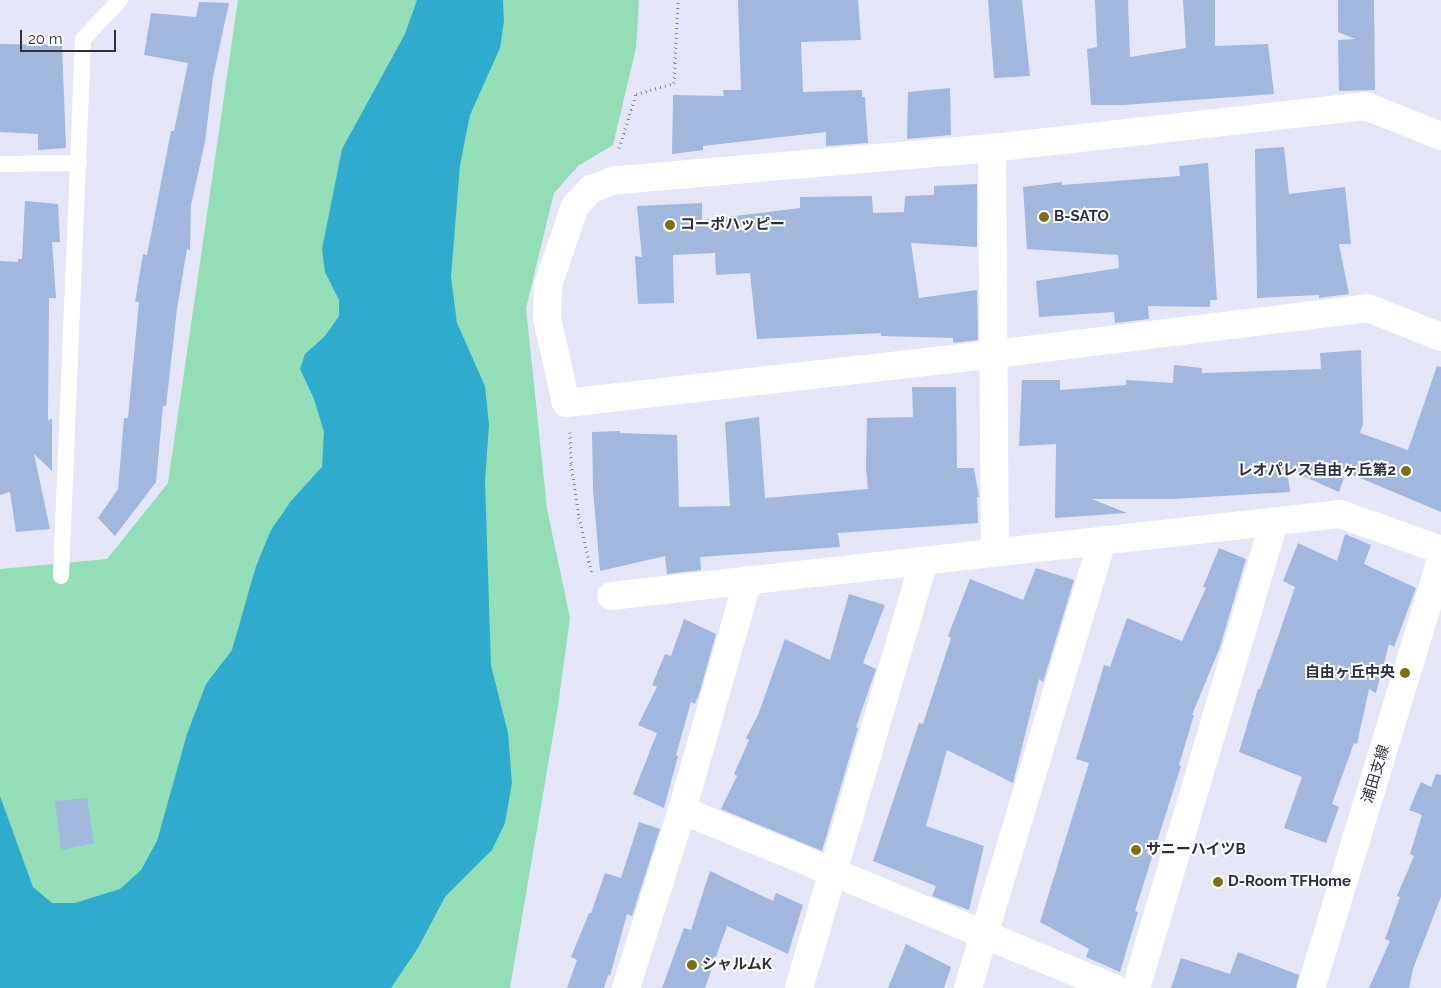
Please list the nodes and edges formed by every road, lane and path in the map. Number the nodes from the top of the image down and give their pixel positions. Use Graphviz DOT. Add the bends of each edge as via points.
graph roads {
  1 [pos="120,0"];
  2 [pos="678,0"];
  3 [pos="1441,136"];
  4 [pos="992,148"];
  5 [pos="79,163"];
  6 [pos="0,164"];
  7 [pos="594,187"];
  8 [pos="1441,337"];
  9 [pos="994,354"];
  10 [pos="566,403"];
  11 [pos="1274,521"];
  12 [pos="1102,540"];
  13 [pos="1441,550"];
  14 [pos="996,552"];
  15 [pos="1441,560"];
  16 [pos="924,561"];
  17 [pos="61,576"];
  18 [pos="748,580"];
  19 [pos="611,596"];
  20 [pos="682,810"];
  21 [pos="833,873"];
  22 [pos="984,936"];
  23 [pos="626,988"];
  24 [pos="799,988"];
  25 [pos="968,988"];
  26 [pos="1114,988"];
  27 [pos="1136,988"];
  28 [pos="1311,988"];
  1 -- 5 [label="lane" via="83,39"];
  2 -- 7 [label="path" via="674,83 636,94 619,148"];
  3 -- 4 [label="street" via="1366,106"];
  4 -- 7 [label="street" via="615,180"];
  4 -- 9 [label="street"];
  5 -- 6 [label="lane"];
  5 -- 17 [label="lane"];
  7 -- 10 [label="street" via="575,206 548,285 547,318"];
  8 -- 9 [label="street" via="1368,308"];
  9 -- 10 [label="street"];
  9 -- 14 [label="street"];
  10 -- 19 [label="path" via="579,517 594,582"];
  11 -- 12 [label="street"];
  11 -- 13 [label="street" via="1340,514"];
  11 -- 27 [label="street"];
  12 -- 14 [label="street"];
  12 -- 22 [label="street"];
  14 -- 16 [label="street"];
  15 -- 28 [label="street, 浦田支線"];
  16 -- 18 [label="street"];
  16 -- 21 [label="street"];
  18 -- 19 [label="street"];
  18 -- 20 [label="street"];
  20 -- 21 [label="street"];
  20 -- 23 [label="street"];
  21 -- 22 [label="street"];
  21 -- 24 [label="street"];
  22 -- 25 [label="street"];
  22 -- 26 [label="street"];
}
